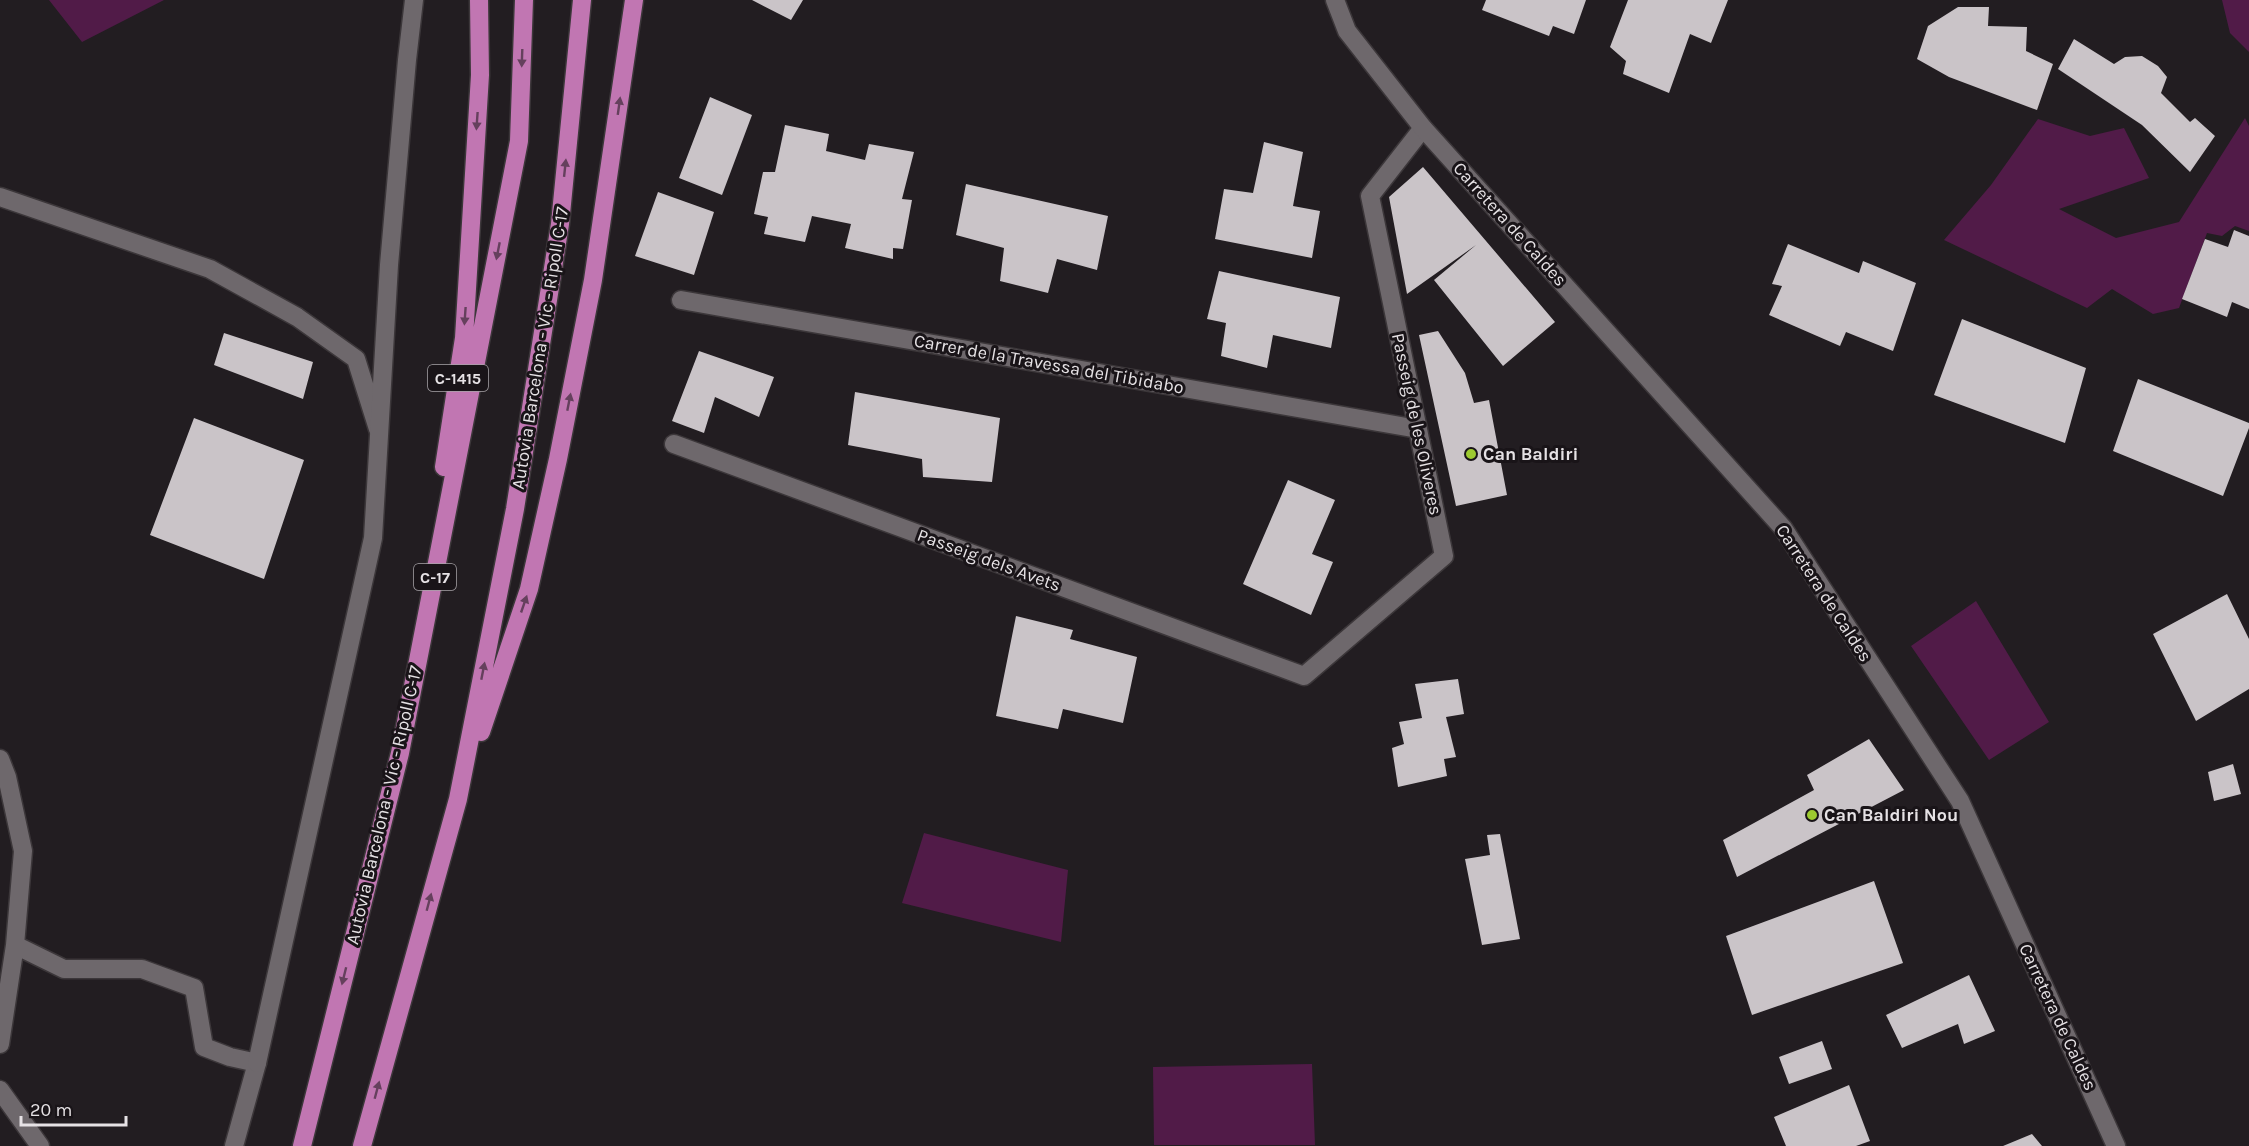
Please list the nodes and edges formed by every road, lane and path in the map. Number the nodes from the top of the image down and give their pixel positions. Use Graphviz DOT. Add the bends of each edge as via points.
graph roads {
  1 [pos="414,0"];
  2 [pos="479,0"];
  3 [pos="525,0"];
  4 [pos="582,0"];
  5 [pos="634,0"];
  6 [pos="1324,0"];
  7 [pos="1335,0"];
  8 [pos="1347,31"];
  9 [pos="1423,128"];
  10 [pos="0,198"];
  11 [pos="681,300"];
  12 [pos="378,429"];
  13 [pos="1418,429"];
  14 [pos="674,444"];
  15 [pos="1304,676"];
  16 [pos="400,753"];
  17 [pos="0,759"];
  18 [pos="458,798"];
  19 [pos="15,945"];
  20 [pos="0,1044"];
  21 [pos="257,1063"];
  22 [pos="0,1090"];
  23 [pos="40,1146"];
  24 [pos="234,1146"];
  25 [pos="302,1146"];
  26 [pos="362,1146"];
  27 [pos="2116,1146"];
  1 -- 12 [label="street"];
  2 -- 16 [label="highway, C-1415, one-way" via="480,75 464,338"];
  3 -- 16 [label="highway, Autovia Barcelona - Vic - Ripoll C-17 / C-17, one-way" via="519,141"];
  18 -- 4 [label="highway, Autovia Barcelona - Vic - Ripoll C-17, one-way" via="515,509 556,247"];
  18 -- 5 [label="highway, one-way" via="532,578 593,280"];
  6 -- 8 [label="street"];
  7 -- 8 [label="street, Carretera de Caldes"];
  8 -- 9 [label="street, Carretera de Caldes"];
  9 -- 13 [label="street, Passeig de les Oliveres" via="1370,196"];
  9 -- 27 [label="street, Carretera de Caldes" via="1783,528 1960,801"];
  10 -- 12 [label="street" via="210,269 297,316 356,359"];
  11 -- 13 [label="street, Carrer de la Travessa del Tibidabo"];
  12 -- 21 [label="street" via="373,538"];
  13 -- 15 [label="street, Passeig de les Oliveres" via="1444,556"];
  14 -- 15 [label="street, Passeig dels Avets"];
  16 -- 25 [label="highway, Autovia Barcelona - Vic - Ripoll C-17 / C-17, one-way"];
  17 -- 19 [label="street" via="23,851"];
  26 -- 18 [label="highway, Autovia Barcelona - Vic - Ripoll C-17, one-way"];
  19 -- 20 [label="street"];
  19 -- 21 [label="street" via="64,969 142,969 194,988 204,1047"];
  21 -- 24 [label="street"];
  22 -- 23 [label="street"];
}
